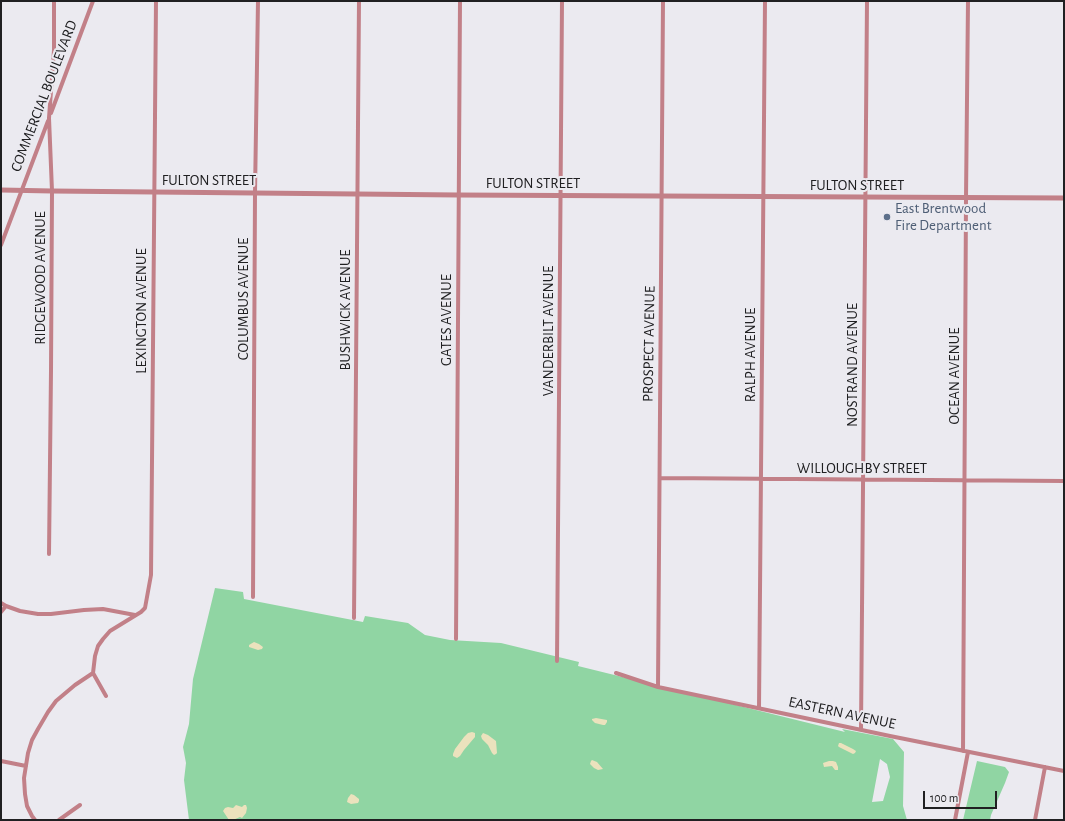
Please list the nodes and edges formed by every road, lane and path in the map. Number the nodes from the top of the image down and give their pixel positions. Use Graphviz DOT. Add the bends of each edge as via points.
graph roads {
  1 [pos="54,1"];
  2 [pos="93,1"];
  3 [pos="156,1"];
  4 [pos="258,1"];
  5 [pos="358,1"];
  6 [pos="460,1"];
  7 [pos="562,1"];
  8 [pos="663,1"];
  9 [pos="765,1"];
  10 [pos="867,1"];
  11 [pos="968,1"];
  12 [pos="49,118"];
  13 [pos="1,190"];
  14 [pos="22,190"];
  15 [pos="52,191"];
  16 [pos="154,192"];
  17 [pos="255,193"];
  18 [pos="358,194"];
  19 [pos="458,195"];
  20 [pos="560,195"];
  21 [pos="662,196"];
  22 [pos="764,197"];
  23 [pos="866,197"];
  24 [pos="966,198"];
  25 [pos="1064,198"];
  26 [pos="1,245"];
  27 [pos="660,478"];
  28 [pos="761,479"];
  29 [pos="863,480"];
  30 [pos="965,480"];
  31 [pos="1064,481"];
  32 [pos="49,554"];
  33 [pos="253,597"];
  34 [pos="1,603"];
  35 [pos="6,606"];
  36 [pos="1,612"];
  37 [pos="135,615"];
  38 [pos="354,618"];
  39 [pos="456,639"];
  40 [pos="557,661"];
  41 [pos="93,673"];
  42 [pos="616,673"];
  43 [pos="658,687"];
  44 [pos="106,696"];
  45 [pos="760,708"];
  46 [pos="861,730"];
  47 [pos="966,751"];
  48 [pos="1,761"];
  49 [pos="26,766"];
  50 [pos="1045,767"];
  51 [pos="1064,771"];
  52 [pos="80,805"];
  53 [pos="35,820"];
  54 [pos="59,820"];
  55 [pos="954,820"];
  56 [pos="1035,820"];
  1 -- 12 [label="street, RIDGEWOOD AVENUE" via="54,50"];
  2 -- 12 [label="street, COMMERCIAL BOULEVARD"];
  3 -- 16 [label="street, LEXINGTON AVENUE"];
  4 -- 17 [label="street, COLUMBUS AVENUE"];
  5 -- 18 [label="street, BUSHWICK AVENUE"];
  6 -- 19 [label="street, GATES AVENUE"];
  7 -- 20 [label="street, VANDERBILT AVENUE"];
  8 -- 21 [label="street, PROSPECT AVENUE"];
  9 -- 22 [label="street, RALPH AVENUE"];
  10 -- 23 [label="street, NOSTRAND AVENUE"];
  11 -- 24 [label="street, OCEAN AVENUE"];
  12 -- 14 [label="street, COMMERCIAL BOULEVARD"];
  12 -- 15 [label="street, RIDGEWOOD AVENUE"];
  13 -- 14 [label="street, FULTON STREET"];
  14 -- 15 [label="street, FULTON STREET"];
  14 -- 26 [label="street, COMMERCIAL BOULEVARD"];
  15 -- 16 [label="street, FULTON STREET"];
  15 -- 32 [label="street, RIDGEWOOD AVENUE"];
  16 -- 17 [label="street, FULTON STREET"];
  16 -- 37 [label="street, LEXINGTON AVENUE" via="151,575 145,608"];
  17 -- 18 [label="street, FULTON STREET"];
  17 -- 33 [label="street, COLUMBUS AVENUE"];
  18 -- 19 [label="street, FULTON STREET"];
  18 -- 38 [label="street, BUSHWICK AVENUE"];
  19 -- 20 [label="street, FULTON STREET"];
  19 -- 39 [label="street, GATES AVENUE"];
  20 -- 21 [label="street, FULTON STREET"];
  20 -- 40 [label="street, VANDERBILT AVENUE"];
  21 -- 22 [label="street, FULTON STREET"];
  21 -- 27 [label="street, PROSPECT AVENUE"];
  22 -- 23 [label="street, FULTON STREET"];
  22 -- 28 [label="street, RALPH AVENUE"];
  23 -- 24 [label="street, FULTON STREET"];
  23 -- 29 [label="street, NOSTRAND AVENUE"];
  24 -- 25 [label="street, FULTON STREET"];
  24 -- 30 [label="street, OCEAN AVENUE"];
  27 -- 28 [label="street, WILLOUGHBY STREET"];
  27 -- 43 [label="street, PROSPECT AVENUE"];
  28 -- 29 [label="street, WILLOUGHBY STREET"];
  28 -- 45 [label="street, RALPH AVENUE"];
  29 -- 30 [label="street, WILLOUGHBY STREET"];
  29 -- 46 [label="street, NOSTRAND AVENUE"];
  30 -- 31 [label="street, WILLOUGHBY STREET"];
  30 -- 47 [label="street, OCEAN AVENUE"];
  34 -- 35 [label="street"];
  35 -- 36 [label="street"];
  35 -- 37 [label="street" via="38,614 103,609"];
  37 -- 41 [label="street, LEXINGTON AVENUE" via="110,631 103,639 95,656"];
  41 -- 44 [label="street"];
  41 -- 49 [label="street" via="56,701 48,712 32,740"];
  42 -- 43 [label="street, EASTERN AVENUE"];
  43 -- 45 [label="street, EASTERN AVENUE"];
  45 -- 46 [label="street, EASTERN AVENUE"];
  46 -- 47 [label="street, EASTERN AVENUE"];
  47 -- 50 [label="street, EASTERN AVENUE"];
  47 -- 55 [label="street, OCEAN AVENUE"];
  48 -- 49 [label="street"];
  49 -- 53 [label="street" via="24,778 27,806"];
  50 -- 51 [label="street, EASTERN AVENUE"];
  50 -- 56 [label="street"];
  52 -- 54 [label="street"];
}
